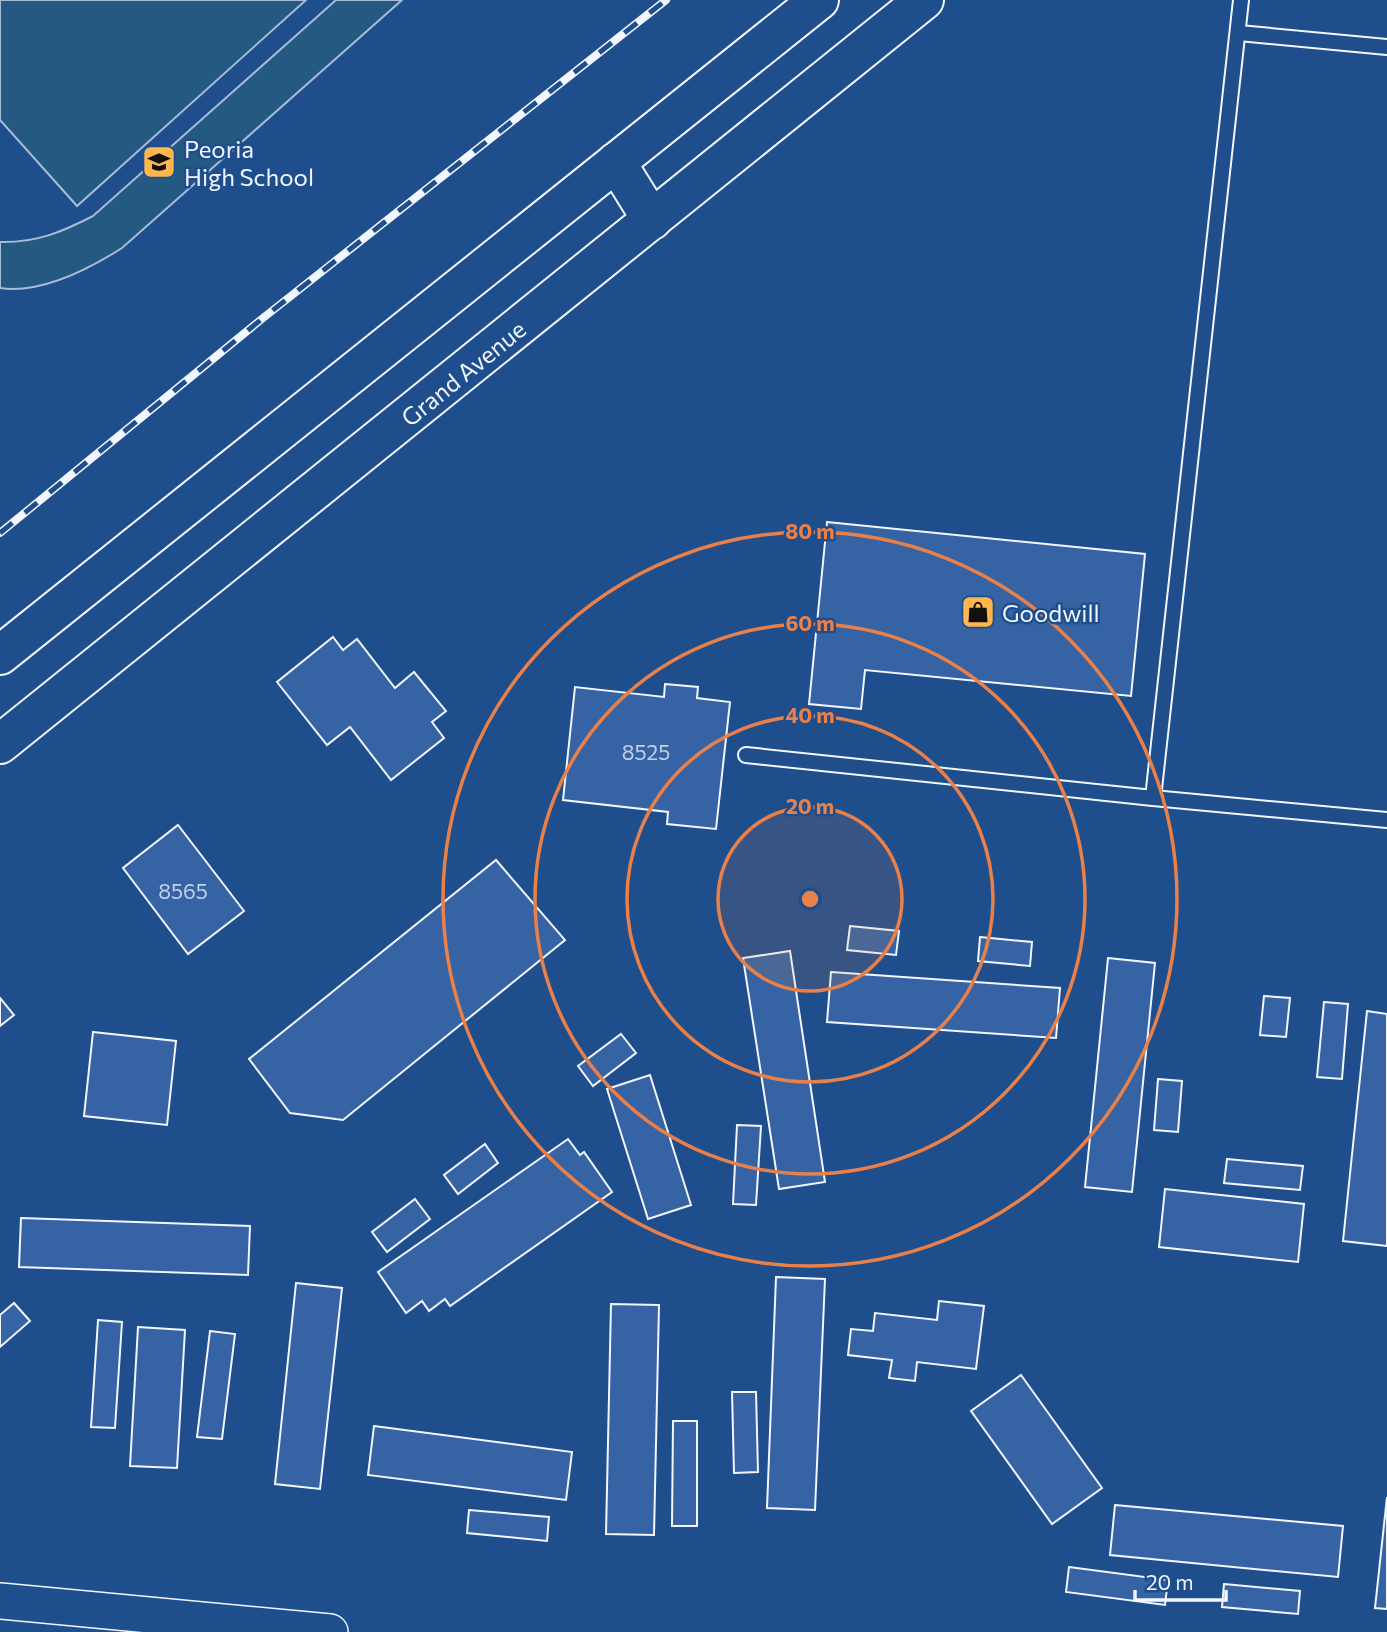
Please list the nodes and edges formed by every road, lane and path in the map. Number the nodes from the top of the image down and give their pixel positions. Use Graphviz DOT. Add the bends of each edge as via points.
graph roads {
  1 [pos="819,0"];
  2 [pos="924,0"];
  3 [pos="1241,0"];
  4 [pos="1239,33"];
  5 [pos="1387,47"];
  6 [pos="616,162"];
  7 [pos="652,220"];
  8 [pos="0,655"];
  9 [pos="0,744"];
  10 [pos="746,755"];
  11 [pos="1153,798"];
  12 [pos="1387,820"];
  13 [pos="0,1601"];
  14 [pos="330,1632"];
  1 -- 6 [label="highway"];
  2 -- 7 [label="highway, Grand Avenue"];
  3 -- 4 [label="lane"];
  4 -- 5 [label="lane"];
  4 -- 11 [label="lane"];
  6 -- 7 [label="highway"];
  6 -- 8 [label="highway"];
  7 -- 9 [label="highway, Grand Avenue"];
  10 -- 11 [label="lane"];
  11 -- 12 [label="lane"];
  13 -- 14 [label="street"];
}
